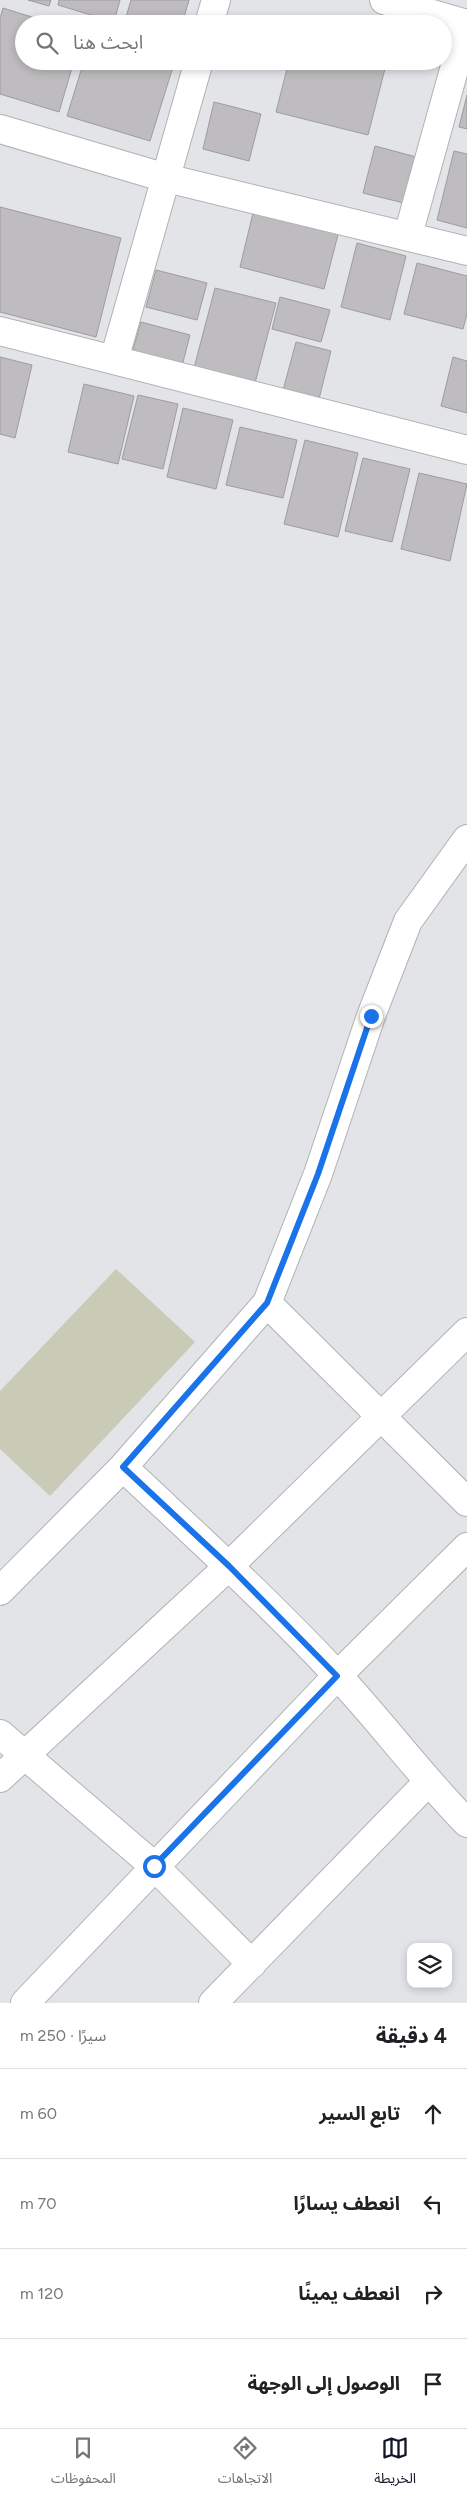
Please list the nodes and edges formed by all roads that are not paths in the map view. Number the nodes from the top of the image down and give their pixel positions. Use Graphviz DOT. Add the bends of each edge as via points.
graph roads {
  1 [pos="216,0"];
  2 [pos="384,0"];
  3 [pos="212,15"];
  4 [pos="438,15"];
  5 [pos="452,19"];
  6 [pos="467,23"];
  7 [pos="196,70"];
  8 [pos="0,129"];
  9 [pos="166,178"];
  10 [pos="408,235"];
  11 [pos="467,251"];
  12 [pos="0,332"];
  13 [pos="114,360"];
  14 [pos="467,450"];
  15 [pos="467,839"];
  16 [pos="267,1303"];
  17 [pos="467,1332"];
  18 [pos="382,1418"];
  19 [pos="123,1467"];
  20 [pos="467,1502"];
  21 [pos="467,1547"];
  22 [pos="229,1566"];
  23 [pos="0,1591"];
  24 [pos="337,1676"];
  25 [pos="0,1734"];
  26 [pos="24,1754"];
  27 [pos="0,1778"];
  28 [pos="428,1782"];
  29 [pos="467,1823"];
  30 [pos="154,1866"];
  31 [pos="252,1964"];
  32 [pos="25,2003"];
  33 [pos="213,2003"];
  1 -- 3 [label="street"];
  2 -- 4 [label="street"];
  5 -- 6 [label="street"];
  6 -- 10 [label="street"];
  7 -- 9 [label="street"];
  8 -- 9 [label="street"];
  9 -- 10 [label="street"];
  9 -- 13 [label="street"];
  10 -- 11 [label="street"];
  12 -- 13 [label="street"];
  13 -- 14 [label="street"];
  15 -- 16 [label="street" via="408,921 371,1016 318,1174"];
  16 -- 18 [label="street"];
  16 -- 19 [label="street"];
  17 -- 18 [label="street"];
  18 -- 20 [label="street"];
  18 -- 22 [label="street"];
  19 -- 22 [label="street"];
  19 -- 23 [label="street"];
  21 -- 24 [label="street"];
  22 -- 24 [label="street"];
  22 -- 26 [label="street"];
  24 -- 28 [label="street"];
  24 -- 30 [label="street"];
  25 -- 26 [label="street"];
  26 -- 27 [label="street"];
  26 -- 30 [label="street"];
  28 -- 29 [label="street"];
  28 -- 31 [label="street"];
  30 -- 31 [label="street"];
  30 -- 32 [label="street"];
  31 -- 33 [label="street"];
}
